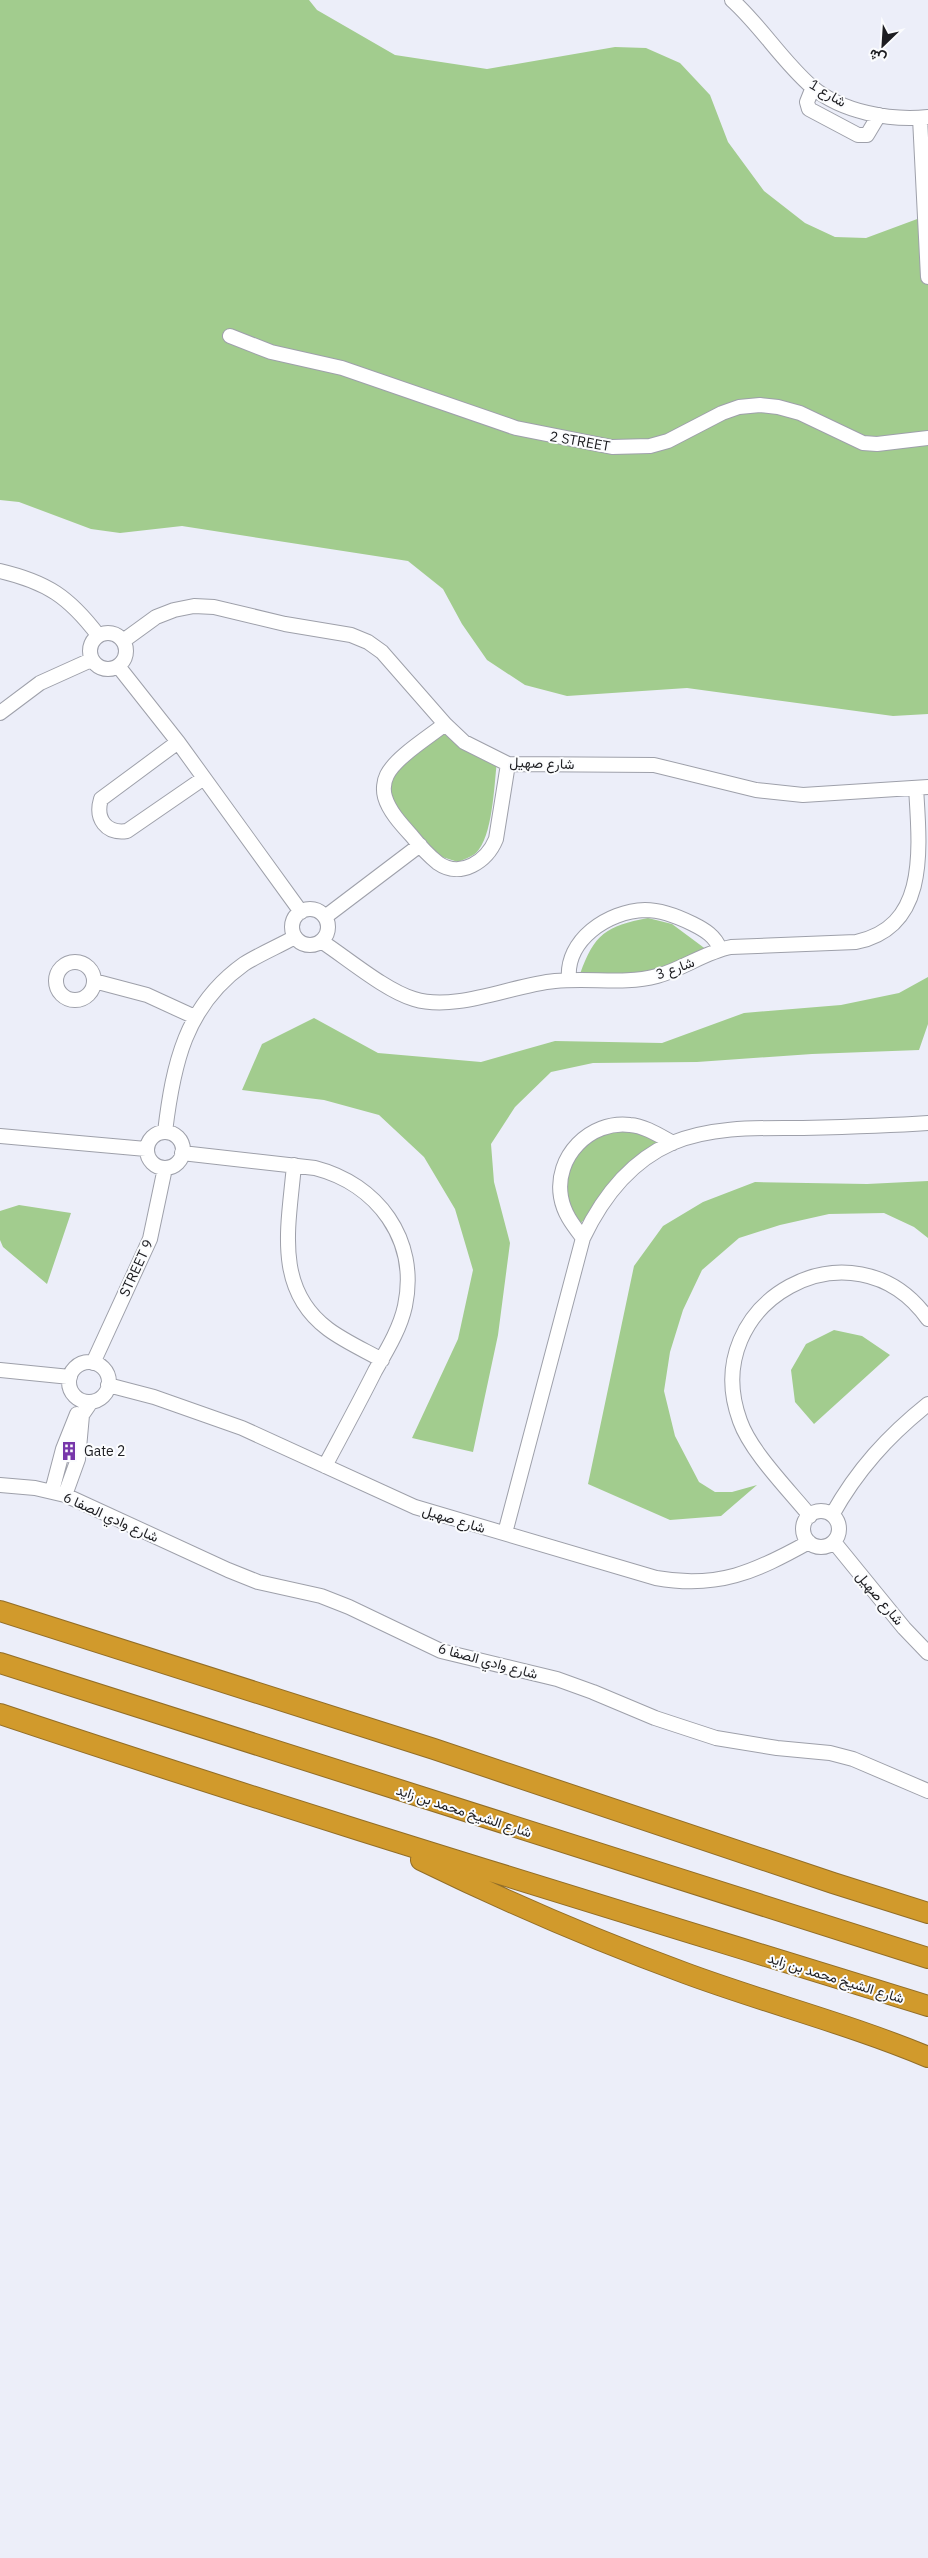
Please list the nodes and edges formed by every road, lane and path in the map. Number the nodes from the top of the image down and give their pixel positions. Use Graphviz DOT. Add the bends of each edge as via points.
graph roads {
  1 [pos="732,0"];
  2 [pos="813,88"];
  3 [pos="879,115"];
  4 [pos="924,118"];
  5 [pos="928,277"];
  6 [pos="230,336"];
  7 [pos="928,438"];
  8 [pos="0,571"];
  9 [pos="98,635"];
  10 [pos="123,641"];
  11 [pos="91,660"];
  12 [pos="118,666"];
  13 [pos="0,713"];
  14 [pos="445,724"];
  15 [pos="178,742"];
  16 [pos="508,764"];
  17 [pos="204,778"];
  18 [pos="922,788"];
  19 [pos="420,845"];
  20 [pos="301,912"];
  21 [pos="325,917"];
  22 [pos="295,937"];
  23 [pos="321,941"];
  24 [pos="720,949"];
  25 [pos="569,980"];
  26 [pos="94,981"];
  27 [pos="195,1017"];
  28 [pos="928,1123"];
  29 [pos="166,1132"];
  30 [pos="0,1136"];
  31 [pos="673,1143"];
  32 [pos="146,1150"];
  33 [pos="182,1153"];
  34 [pos="294,1165"];
  35 [pos="164,1168"];
  36 [pos="583,1238"];
  37 [pos="928,1319"];
  38 [pos="382,1360"];
  39 [pos="94,1363"];
  40 [pos="0,1370"];
  41 [pos="70,1377"];
  42 [pos="108,1385"];
  43 [pos="77,1398"];
  44 [pos="91,1402"];
  45 [pos="928,1404"];
  46 [pos="77,1427"];
  47 [pos="325,1466"];
  48 [pos="57,1473"];
  49 [pos="71,1478"];
  50 [pos="0,1485"];
  51 [pos="59,1493"];
  52 [pos="832,1515"];
  53 [pos="810,1516"];
  54 [pos="505,1533"];
  55 [pos="809,1542"];
  56 [pos="834,1542"];
  57 [pos="0,1611"];
  58 [pos="928,1653"];
  59 [pos="0,1663"];
  60 [pos="0,1714"];
  61 [pos="928,1791"];
  62 [pos="365,1833"];
  63 [pos="833,1884"];
  64 [pos="928,1900"];
  65 [pos="928,1913"];
  66 [pos="928,1958"];
  67 [pos="928,2006"];
  68 [pos="884,2039"];
  69 [pos="928,2049"];
  70 [pos="928,2057"];
  1 -- 2 [label="street, شارع 1"];
  2 -- 3 [label="street, شارع 1" via="844,105"];
  2 -- 3 [label="street" via="807,102 809,109 858,135 867,134"];
  3 -- 4 [label="street, شارع 1"];
  4 -- 5 [label="street"];
  6 -- 7 [label="street, 2 STREET" via="271,352 342,368 516,428 612,447 650,446 668,441 722,413 760,405 800,413 864,443"];
  8 -- 9 [label="street" via="20,576 60,595 79,609"];
  9 -- 10 [label="street" via="115,634"];
  9 -- 11 [label="street" via="90,643"];
  10 -- 12 [label="street" via="125,657"];
  10 -- 14 [label="street, شارع صهيل" via="156,617 194,606 214,607 351,635 382,652"];
  11 -- 12 [label="street" via="101,668"];
  11 -- 13 [label="street" via="40,683"];
  12 -- 15 [label="street"];
  14 -- 16 [label="street, شارع صهيل" via="464,742"];
  14 -- 19 [label="street" via="392,767 384,785 388,805"];
  15 -- 17 [label="street"];
  15 -- 17 [label="street" via="101,800 99,816 103,824 118,832 127,831"];
  16 -- 18 [label="street, شارع صهيل" via="654,765 756,790 803,796"];
  16 -- 19 [label="street" via="496,839 484,859 474,865 451,869 440,864"];
  17 -- 20 [label="street"];
  18 -- 24 [label="street, 3 شارع" via="920,885 916,900 898,925 872,940"];
  19 -- 21 [label="street"];
  20 -- 21 [label="street" via="316,910"];
  20 -- 22 [label="street" via="293,920"];
  21 -- 23 [label="street" via="328,927"];
  22 -- 23 [label="street" via="310,945"];
  22 -- 27 [label="street" via="232,974 208,998"];
  23 -- 25 [label="street, 3 شارع" via="397,992 429,1002 447,1002"];
  24 -- 25 [label="street, 3 شارع" via="656,976 618,981"];
  24 -- 25 [label="street" via="711,935 688,922 646,910 626,912 593,929 579,942 570,957"];
  26 -- 27 [label="street" via="147,995"];
  27 -- 29 [label="street" via="181,1049 170,1095"];
  28 -- 31 [label="street" via="739,1129"];
  29 -- 32 [label="street" via="150,1139"];
  29 -- 33 [label="street" via="180,1142"];
  30 -- 32 [label="street"];
  31 -- 36 [label="street" via="619,1182 597,1211"];
  31 -- 36 [label="street" via="631,1124 609,1126 581,1140 570,1152 561,1174 560,1197 568,1219"];
  32 -- 35 [label="street" via="154,1164"];
  33 -- 34 [label="street"];
  33 -- 35 [label="street" via="176,1164"];
  34 -- 38 [label="street" via="287,1250 294,1286 303,1303 322,1324"];
  34 -- 38 [label="street" via="348,1180 376,1202 396,1232 406,1267 405,1306"];
  35 -- 39 [label="street, STREET 9" via="150,1239"];
  36 -- 54 [label="street"];
  37 -- 53 [label="street" via="908,1296 888,1284 855,1273 831,1273 808,1277 786,1287 768,1300 740,1338 732,1384 740,1423 752,1445"];
  38 -- 47 [label="street"];
  39 -- 41 [label="street" via="76,1367"];
  39 -- 42 [label="street" via="106,1374"];
  40 -- 41 [label="street"];
  41 -- 43 [label="street" via="70,1389"];
  42 -- 44 [label="street" via="102,1397"];
  42 -- 47 [label="street, شارع صهيل" via="216,1418"];
  43 -- 44 [label="street"];
  43 -- 46 [label="street"];
  44 -- 46 [label="street"];
  45 -- 52 [label="street" via="870,1457"];
  46 -- 48 [label="street" via="63,1450"];
  46 -- 49 [label="street" via="79,1454"];
  47 -- 54 [label="street, شارع صهيل" via="415,1507"];
  48 -- 49 [label="street"];
  48 -- 51 [label="street"];
  49 -- 51 [label="street"];
  50 -- 51 [label="street, شارع وادي الصفا 6"];
  51 -- 61 [label="street, شارع وادي الصفا 6" via="228,1570 258,1582 321,1596 349,1606 441,1651 556,1679 716,1738 853,1759"];
  52 -- 53 [label="street" via="821,1512"];
  52 -- 56 [label="street" via="839,1525"];
  53 -- 55 [label="street" via="804,1526"];
  54 -- 55 [label="street, شارع صهيل" via="656,1578 695,1582 722,1580 755,1571"];
  55 -- 56 [label="street" via="818,1547"];
  56 -- 58 [label="street, شارع صهيل"];
  57 -- 63 [label="highway" via="443,1752"];
  59 -- 66 [label="highway, شارع الشيخ محمد بن زايد"];
  60 -- 62 [label="highway, شارع الشيخ محمد بن زايد"];
  62 -- 67 [label="highway, شارع الشيخ محمد بن زايد"];
  62 -- 68 [label="highway" via="499,1898 637,1954"];
  63 -- 64 [label="highway" via="886,1890"];
  63 -- 65 [label="highway"];
  68 -- 69 [label="highway"];
  68 -- 70 [label="highway"];
}
